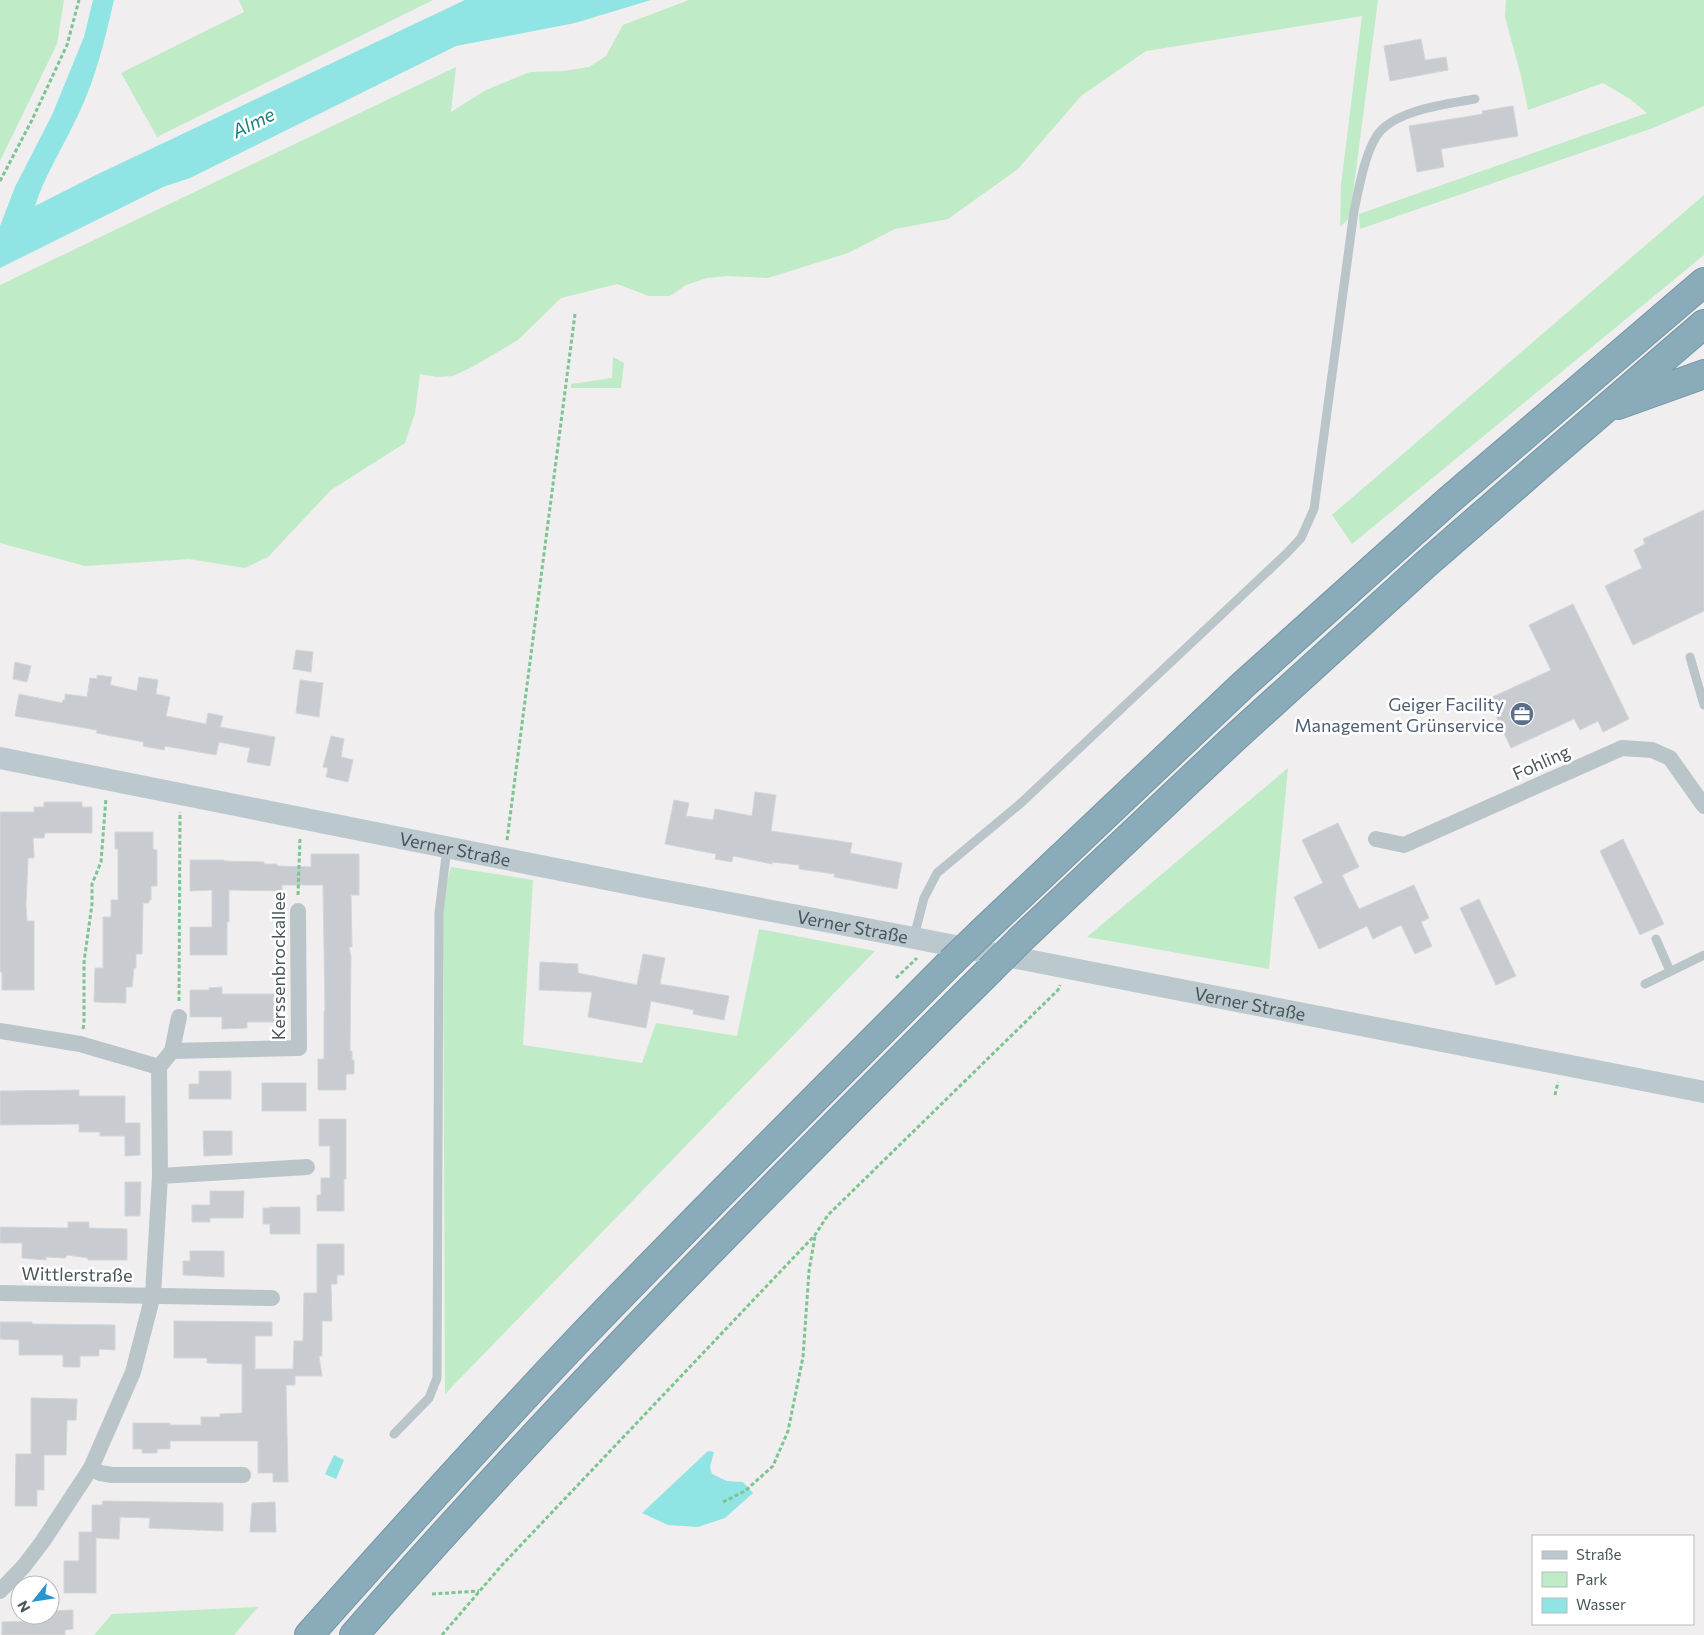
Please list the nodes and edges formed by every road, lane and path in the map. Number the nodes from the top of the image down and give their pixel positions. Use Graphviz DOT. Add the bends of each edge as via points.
graph roads {
  1 [pos="78,0"];
  2 [pos="1475,99"];
  3 [pos="0,181"];
  4 [pos="1704,282"];
  5 [pos="575,314"];
  6 [pos="1704,324"];
  7 [pos="1704,374"];
  8 [pos="1602,411"];
  9 [pos="1690,657"];
  10 [pos="1704,704"];
  11 [pos="0,758"];
  12 [pos="108,780"];
  13 [pos="180,795"];
  14 [pos="1704,806"];
  15 [pos="300,819"];
  16 [pos="1376,839"];
  17 [pos="447,848"];
  18 [pos="505,858"];
  19 [pos="298,911"];
  20 [pos="1656,939"];
  21 [pos="916,948"];
  22 [pos="1704,955"];
  23 [pos="1067,968"];
  24 [pos="1670,971"];
  25 [pos="896,978"];
  26 [pos="1645,984"];
  27 [pos="179,1017"];
  28 [pos="0,1031"];
  29 [pos="80,1044"];
  30 [pos="172,1051"];
  31 [pos="159,1067"];
  32 [pos="1704,1092"];
  33 [pos="307,1167"];
  34 [pos="160,1176"];
  35 [pos="815,1235"];
  36 [pos="0,1293"];
  37 [pos="152,1295"];
  38 [pos="272,1298"];
  39 [pos="394,1434"];
  40 [pos="91,1468"];
  41 [pos="243,1475"];
  42 [pos="723,1502"];
  43 [pos="0,1591"];
  44 [pos="480,1591"];
  45 [pos="432,1594"];
  46 [pos="310,1635"];
  47 [pos="354,1635"];
  48 [pos="442,1635"];
  1 -- 3 [label="path" via="67,45"];
  2 -- 21 [label="lane" via="1427,107 1410,114 1382,129 1369,154 1354,211 1314,509 1301,538 1021,803 937,873 924,898"];
  4 -- 46 [label="highway, bridge" via="1456,495 1243,685 951,962 580,1339"];
  5 -- 18 [label="path"];
  6 -- 8 [label="highway"];
  7 -- 8 [label="highway"];
  8 -- 47 [label="highway, bridge" via="1230,742 1021,939 795,1163 602,1364"];
  9 -- 10 [label="lane"];
  11 -- 12 [label="main road, Verner Straße"];
  12 -- 13 [label="main road, Verner Straße"];
  12 -- 29 [label="path" via="101,862 92,884"];
  13 -- 15 [label="main road, Verner Straße"];
  13 -- 27 [label="path"];
  14 -- 16 [label="street, Fohling" via="1670,758 1652,750 1622,748 1404,845"];
  15 -- 17 [label="main road, Verner Straße"];
  15 -- 19 [label="path, Kerssenbrockallee"];
  17 -- 18 [label="main road, Verner Straße"];
  17 -- 39 [label="lane" via="439,913 437,1378 428,1398"];
  18 -- 21 [label="main road, Verner Straße"];
  19 -- 30 [label="street, Kerssenbrockallee" via="298,1048"];
  20 -- 24 [label="lane"];
  21 -- 23 [label="main road, Verner Straße"];
  21 -- 25 [label="path"];
  22 -- 24 [label="lane"];
  23 -- 32 [label="main road, Verner Straße"];
  23 -- 35 [label="path" via="1058,990 828,1215"];
  24 -- 26 [label="lane"];
  27 -- 30 [label="street"];
  28 -- 29 [label="street"];
  29 -- 31 [label="street"];
  30 -- 31 [label="street"];
  31 -- 34 [label="street"];
  33 -- 34 [label="street"];
  34 -- 37 [label="street"];
  35 -- 42 [label="path" via="803,1358 788,1430 773,1466 745,1491"];
  35 -- 44 [label="path" via="515,1550"];
  36 -- 37 [label="street, Wittlerstraße"];
  37 -- 38 [label="street"];
  37 -- 40 [label="street" via="133,1372"];
  40 -- 41 [label="street" via="112,1475"];
  40 -- 43 [label="street" via="43,1541"];
  44 -- 45 [label="path"];
  44 -- 48 [label="path"];
}
